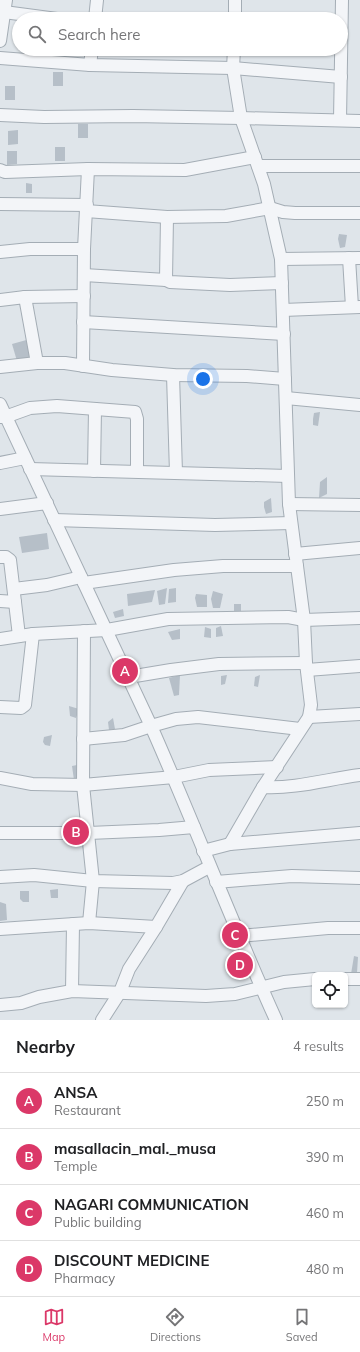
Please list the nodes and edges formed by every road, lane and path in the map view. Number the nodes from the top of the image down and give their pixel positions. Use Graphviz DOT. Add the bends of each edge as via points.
graph roads {
  1 [pos="97,0"];
  2 [pos="235,0"];
  3 [pos="342,0"];
  4 [pos="5,6"];
  5 [pos="29,12"];
  6 [pos="96,12"];
  7 [pos="235,12"];
  8 [pos="342,12"];
  9 [pos="0,41"];
  10 [pos="91,56"];
  11 [pos="234,56"];
  12 [pos="341,56"];
  13 [pos="0,58"];
  14 [pos="90,65"];
  15 [pos="233,68"];
  16 [pos="341,77"];
  17 [pos="0,115"];
  18 [pos="241,118"];
  19 [pos="340,120"];
  20 [pos="360,121"];
  21 [pos="256,162"];
  22 [pos="360,166"];
  23 [pos="88,169"];
  24 [pos="0,170"];
  25 [pos="0,204"];
  26 [pos="86,208"];
  27 [pos="270,208"];
  28 [pos="360,213"];
  29 [pos="167,218"];
  30 [pos="84,249"];
  31 [pos="0,252"];
  32 [pos="281,258"];
  33 [pos="355,258"];
  34 [pos="84,275"];
  35 [pos="166,280"];
  36 [pos="282,283"];
  37 [pos="84,296"];
  38 [pos="25,297"];
  39 [pos="0,300"];
  40 [pos="356,307"];
  41 [pos="283,310"];
  42 [pos="83,322"];
  43 [pos="284,334"];
  44 [pos="37,363"];
  45 [pos="83,366"];
  46 [pos="0,367"];
  47 [pos="173,375"];
  48 [pos="285,379"];
  49 [pos="286,398"];
  50 [pos="0,404"];
  51 [pos="360,405"];
  52 [pos="95,409"];
  53 [pos="3,417"];
  54 [pos="25,458"];
  55 [pos="0,463"];
  56 [pos="30,469"];
  57 [pos="94,471"];
  58 [pos="137,471"];
  59 [pos="176,473"];
  60 [pos="288,476"];
  61 [pos="46,503"];
  62 [pos="289,504"];
  63 [pos="360,505"];
  64 [pos="0,509"];
  65 [pos="54,520"];
  66 [pos="291,523"];
  67 [pos="360,548"];
  68 [pos="0,556"];
  69 [pos="296,560"];
  70 [pos="82,580"];
  71 [pos="14,589"];
  72 [pos="0,601"];
  73 [pos="15,602"];
  74 [pos="360,618"];
  75 [pos="304,620"];
  76 [pos="107,630"];
  77 [pos="84,631"];
  78 [pos="33,634"];
  79 [pos="20,636"];
  80 [pos="0,639"];
  81 [pos="360,666"];
  82 [pos="307,667"];
  83 [pos="129,678"];
  84 [pos="0,707"];
  85 [pos="360,714"];
  86 [pos="309,717"];
  87 [pos="151,726"];
  88 [pos="300,729"];
  89 [pos="84,739"];
  90 [pos="277,767"];
  91 [pos="360,775"];
  92 [pos="174,777"];
  93 [pos="0,778"];
  94 [pos="83,785"];
  95 [pos="263,787"];
  96 [pos="194,827"];
  97 [pos="0,833"];
  98 [pos="89,833"];
  99 [pos="360,833"];
  100 [pos="230,844"];
  101 [pos="203,851"];
  102 [pos="210,867"];
  103 [pos="0,877"];
  104 [pos="360,878"];
  105 [pos="93,880"];
  106 [pos="183,881"];
  107 [pos="216,882"];
  108 [pos="89,923"];
  109 [pos="73,924"];
  110 [pos="156,928"];
  111 [pos="360,928"];
  112 [pos="0,929"];
  113 [pos="240,936"];
  114 [pos="312,979"];
  115 [pos="348,979"];
  116 [pos="360,979"];
  117 [pos="262,988"];
  118 [pos="72,992"];
  119 [pos="120,992"];
  120 [pos="0,1006"];
  121 [pos="102,1020"];
  122 [pos="276,1020"];
  1 -- 6 [label="street"];
  2 -- 7 [label="street"];
  3 -- 8 [label="street"];
  4 -- 5 [label="street"];
  4 -- 9 [label="street"];
  10 -- 14 [label="street"];
  11 -- 15 [label="street"];
  12 -- 16 [label="street"];
  13 -- 14 [label="street"];
  14 -- 15 [label="street"];
  15 -- 16 [label="street"];
  15 -- 18 [label="street"];
  16 -- 19 [label="street"];
  17 -- 18 [label="street"];
  18 -- 19 [label="street"];
  18 -- 21 [label="street"];
  19 -- 20 [label="street"];
  21 -- 22 [label="street"];
  21 -- 23 [label="street" via="185,170"];
  21 -- 27 [label="street"];
  23 -- 24 [label="street" via="5,172"];
  23 -- 26 [label="street"];
  25 -- 26 [label="street"];
  26 -- 29 [label="street"];
  26 -- 30 [label="street"];
  27 -- 28 [label="street" via="289,212"];
  27 -- 29 [label="street" via="226,216"];
  27 -- 32 [label="street"];
  29 -- 35 [label="street"];
  30 -- 31 [label="street"];
  30 -- 34 [label="street"];
  32 -- 33 [label="street"];
  32 -- 36 [label="street"];
  33 -- 40 [label="street"];
  34 -- 35 [label="street"];
  34 -- 37 [label="street"];
  35 -- 36 [label="street" via="230,285"];
  36 -- 41 [label="street"];
  37 -- 38 [label="street"];
  37 -- 42 [label="street"];
  38 -- 39 [label="street"];
  38 -- 44 [label="street"];
  40 -- 41 [label="street"];
  41 -- 43 [label="street"];
  42 -- 43 [label="street"];
  42 -- 45 [label="street"];
  43 -- 48 [label="street"];
  44 -- 45 [label="street"];
  44 -- 46 [label="street"];
  45 -- 47 [label="street"];
  47 -- 48 [label="street"];
  47 -- 59 [label="street"];
  48 -- 49 [label="street"];
  49 -- 51 [label="street"];
  49 -- 60 [label="street"];
  50 -- 53 [label="street"];
  52 -- 53 [label="street" via="57,406 30,408"];
  52 -- 57 [label="street"];
  52 -- 58 [label="street" via="132,411 136,414"];
  53 -- 54 [label="street"];
  54 -- 55 [label="street"];
  54 -- 56 [label="street"];
  56 -- 57 [label="street"];
  56 -- 61 [label="street"];
  57 -- 58 [label="street"];
  58 -- 59 [label="street"];
  59 -- 60 [label="street"];
  60 -- 62 [label="street"];
  61 -- 64 [label="street"];
  61 -- 65 [label="street"];
  62 -- 63 [label="street"];
  62 -- 66 [label="street"];
  65 -- 66 [label="street" via="215,525"];
  65 -- 70 [label="street"];
  66 -- 69 [label="street"];
  67 -- 69 [label="street"];
  68 -- 71 [label="street" via="6,556 10,560"];
  69 -- 70 [label="street"];
  69 -- 75 [label="street"];
  70 -- 71 [label="street"];
  70 -- 76 [label="street"];
  71 -- 73 [label="street"];
  72 -- 73 [label="street"];
  73 -- 79 [label="street"];
  74 -- 75 [label="street"];
  75 -- 76 [label="street" via="288,617 168,619"];
  75 -- 82 [label="street"];
  76 -- 77 [label="street"];
  76 -- 83 [label="street"];
  77 -- 78 [label="street"];
  77 -- 89 [label="street"];
  78 -- 79 [label="street"];
  78 -- 84 [label="street" via="25,705 21,708"];
  79 -- 80 [label="street"];
  81 -- 82 [label="street"];
  82 -- 83 [label="street" via="219,664"];
  82 -- 86 [label="street"];
  83 -- 87 [label="street"];
  85 -- 86 [label="street"];
  86 -- 88 [label="street"];
  87 -- 88 [label="street" via="176,719 198,717"];
  87 -- 89 [label="street" via="124,735"];
  87 -- 92 [label="street"];
  88 -- 90 [label="street"];
  89 -- 94 [label="street"];
  90 -- 92 [label="street" via="209,770"];
  90 -- 95 [label="street"];
  91 -- 95 [label="street" via="274,788"];
  92 -- 94 [label="street"];
  92 -- 96 [label="street"];
  93 -- 94 [label="street" via="32,784"];
  94 -- 98 [label="street"];
  95 -- 100 [label="street"];
  96 -- 98 [label="street"];
  96 -- 101 [label="street"];
  97 -- 98 [label="street"];
  98 -- 105 [label="street"];
  99 -- 100 [label="street"];
  100 -- 101 [label="street"];
  101 -- 102 [label="street"];
  102 -- 106 [label="street"];
  102 -- 107 [label="street"];
  103 -- 105 [label="street" via="34,875"];
  104 -- 107 [label="street" via="292,876"];
  105 -- 106 [label="street" via="163,884"];
  105 -- 108 [label="street"];
  106 -- 110 [label="street"];
  107 -- 113 [label="street"];
  108 -- 109 [label="street"];
  108 -- 110 [label="street"];
  109 -- 112 [label="street"];
  109 -- 118 [label="street"];
  110 -- 119 [label="street" via="129,969"];
  111 -- 113 [label="street" via="328,928"];
  113 -- 117 [label="street"];
  114 -- 117 [label="street" via="284,982"];
  115 -- 116 [label="street"];
  117 -- 119 [label="street" via="235,994 206,996"];
  117 -- 122 [label="street"];
  118 -- 119 [label="street"];
  118 -- 120 [label="street"];
  119 -- 121 [label="street"];
}
